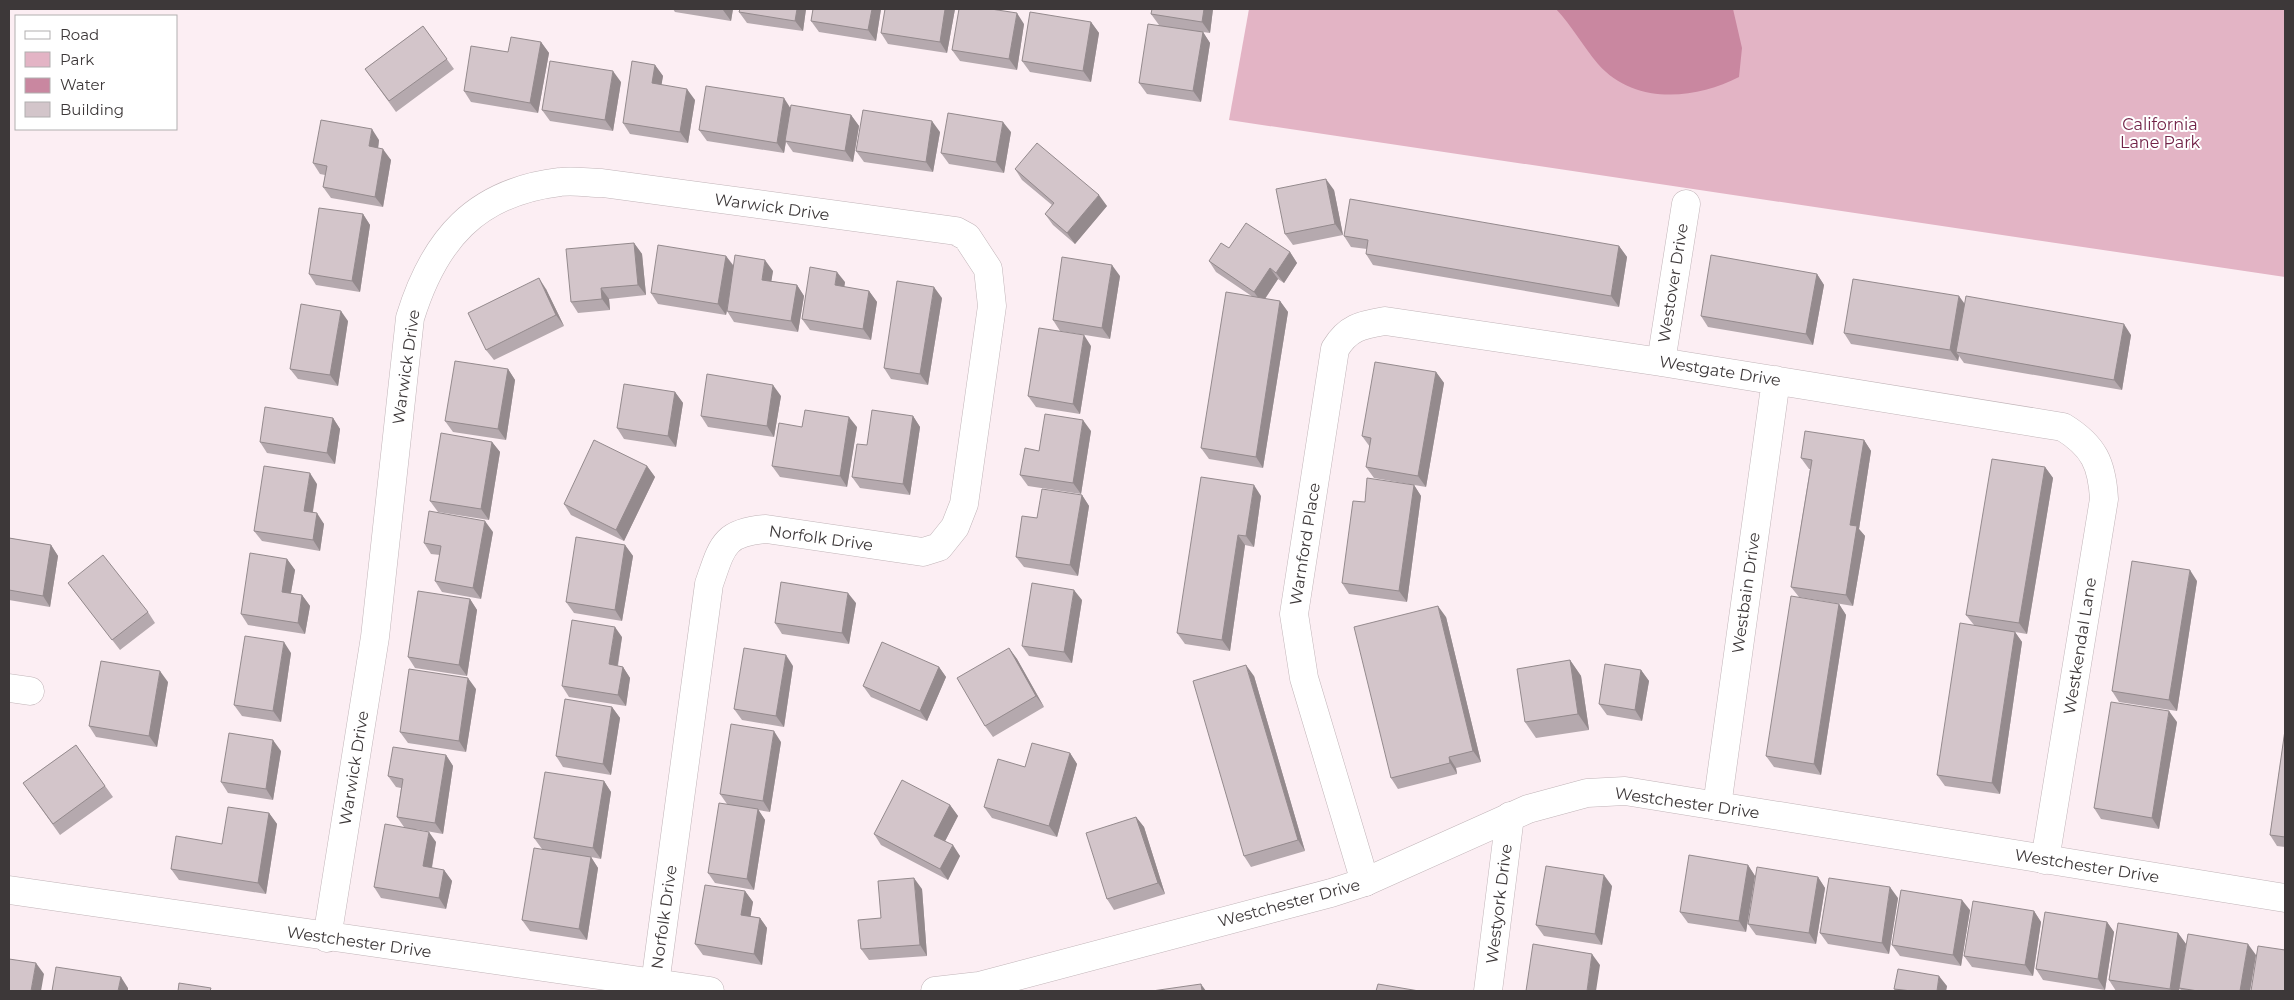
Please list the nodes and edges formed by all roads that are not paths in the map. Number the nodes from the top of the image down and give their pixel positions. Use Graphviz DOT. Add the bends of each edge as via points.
graph roads {
  1 [pos="1686,204"];
  2 [pos="978,252"];
  3 [pos="1356,327"];
  4 [pos="1661,362"];
  5 [pos="1776,380"];
  6 [pos="2080,438"];
  7 [pos="1717,806"];
  8 [pos="1510,816"];
  9 [pos="2045,860"];
  10 [pos="1365,882"];
  11 [pos="9,890"];
  12 [pos="2285,898"];
  13 [pos="328,938"];
  14 [pos="655,984"];
  15 [pos="710,991"];
  16 [pos="935,991"];
  17 [pos="1488,991"];
  1 -- 4 [label="street, Westover Drive"];
  2 -- 13 [label="street, Warwick Drive" via="967,237 956,231 602,183 562,182 529,188 488,203 468,219 435,258 410,318 375,637"];
  2 -- 14 [label="street, Norfolk Drive" via="988,270 992,306 964,504 956,527 939,547 923,552 906,551 766,529 745,531 721,549 709,584"];
  3 -- 4 [label="street, Westgate Drive" via="1386,321"];
  3 -- 10 [label="street, Warnford Place" via="1335,349 1294,614 1304,678"];
  4 -- 5 [label="street, Westgate Drive"];
  5 -- 6 [label="street, Westgate Drive" via="2063,427"];
  5 -- 7 [label="street, Westbain Drive"];
  6 -- 9 [label="street, Westkendal Lane" via="2095,456 2103,476 2104,499"];
  7 -- 8 [label="street, Westchester Drive" via="1625,791 1587,793"];
  7 -- 9 [label="street, Westchester Drive"];
  8 -- 10 [label="street, Westchester Drive"];
  8 -- 17 [label="street, Westyork Drive"];
  9 -- 12 [label="street, Westchester Drive"];
  10 -- 16 [label="street, Westchester Drive" via="1332,894 979,986"];
  11 -- 13 [label="street, Westchester Drive"];
  13 -- 14 [label="street, Westchester Drive"];
  14 -- 15 [label="street, Westchester Drive"];
}
